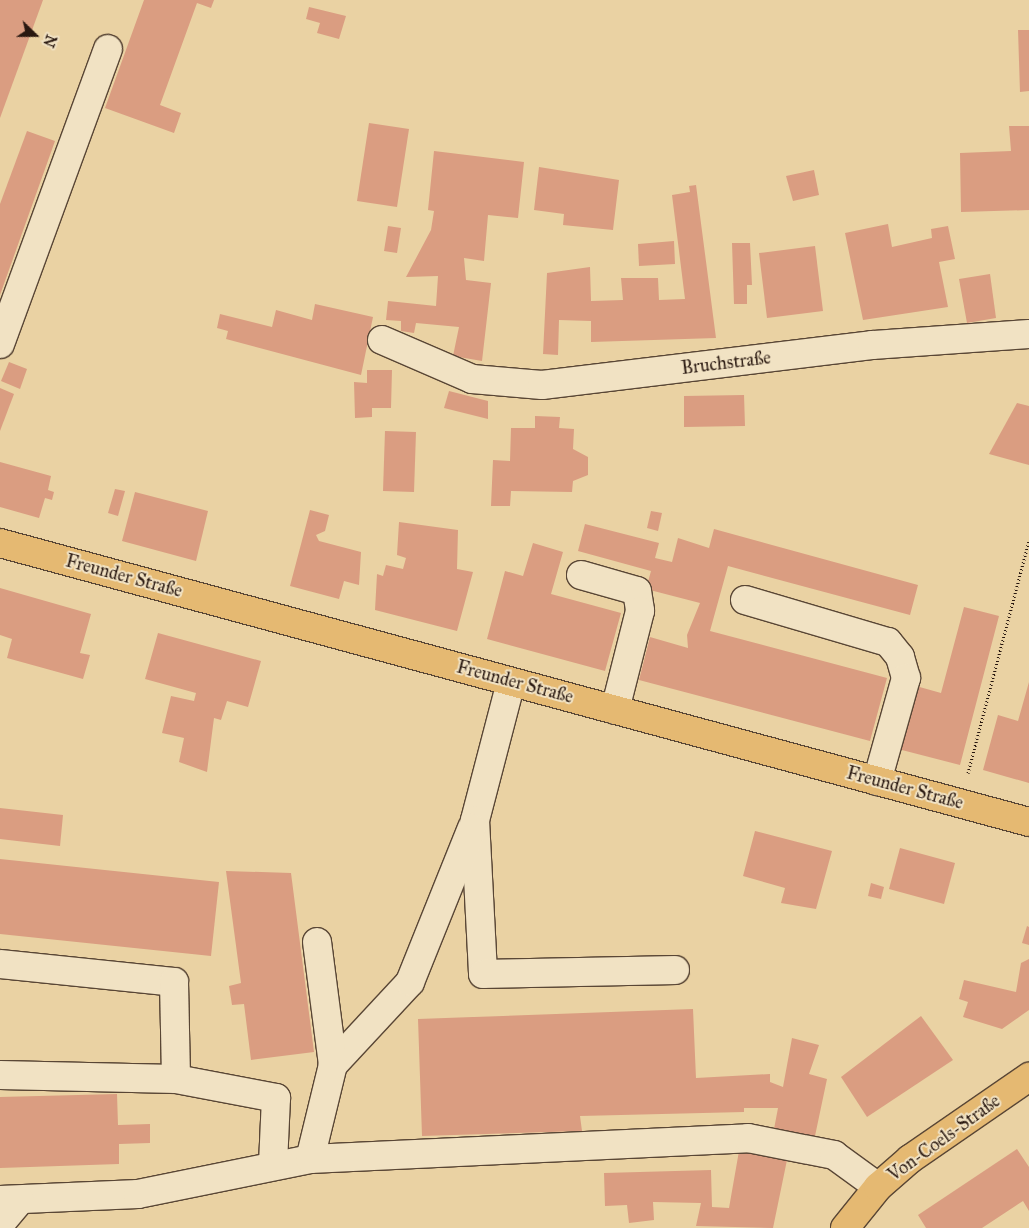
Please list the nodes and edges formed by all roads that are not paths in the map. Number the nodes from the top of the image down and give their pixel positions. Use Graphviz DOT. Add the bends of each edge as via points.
graph roads {
  1 [pos="108,49"];
  2 [pos="1029,334"];
  3 [pos="382,340"];
  4 [pos="0,344"];
  5 [pos="0,543"];
  6 [pos="581,575"];
  7 [pos="745,600"];
  8 [pos="512,682"];
  9 [pos="615,710"];
  10 [pos="877,780"];
  11 [pos="475,820"];
  12 [pos="1029,822"];
  13 [pos="317,942"];
  14 [pos="0,964"];
  15 [pos="675,970"];
  16 [pos="333,1065"];
  17 [pos="0,1075"];
  18 [pos="1029,1077"];
  19 [pos="176,1079"];
  20 [pos="310,1158"];
  21 [pos="273,1164"];
  22 [pos="878,1187"];
  23 [pos="10,1200"];
  24 [pos="0,1224"];
  25 [pos="845,1228"];
  1 -- 4 [label="street"];
  2 -- 3 [label="street, Bruchstraße" via="872,345 542,385 472,379"];
  5 -- 8 [label="main road, Freunder Straße"];
  6 -- 9 [label="street" via="637,591 640,611"];
  7 -- 10 [label="street" via="888,642 900,657 906,678"];
  8 -- 9 [label="main road, Freunder Straße"];
  8 -- 11 [label="street"];
  9 -- 10 [label="main road, Freunder Straße"];
  10 -- 12 [label="main road, Freunder Straße"];
  11 -- 15 [label="street" via="483,974"];
  11 -- 16 [label="street" via="410,982"];
  13 -- 16 [label="street"];
  14 -- 19 [label="street" via="174,982"];
  16 -- 20 [label="street"];
  17 -- 19 [label="street"];
  18 -- 22 [label="main road, Von-Coels-Straße"];
  19 -- 21 [label="street" via="276,1098"];
  20 -- 21 [label="street"];
  20 -- 22 [label="street" via="748,1138 834,1155"];
  21 -- 23 [label="street" via="138,1194"];
  22 -- 25 [label="main road, Von-Coels-Straße"];
  23 -- 24 [label="street"];
}
